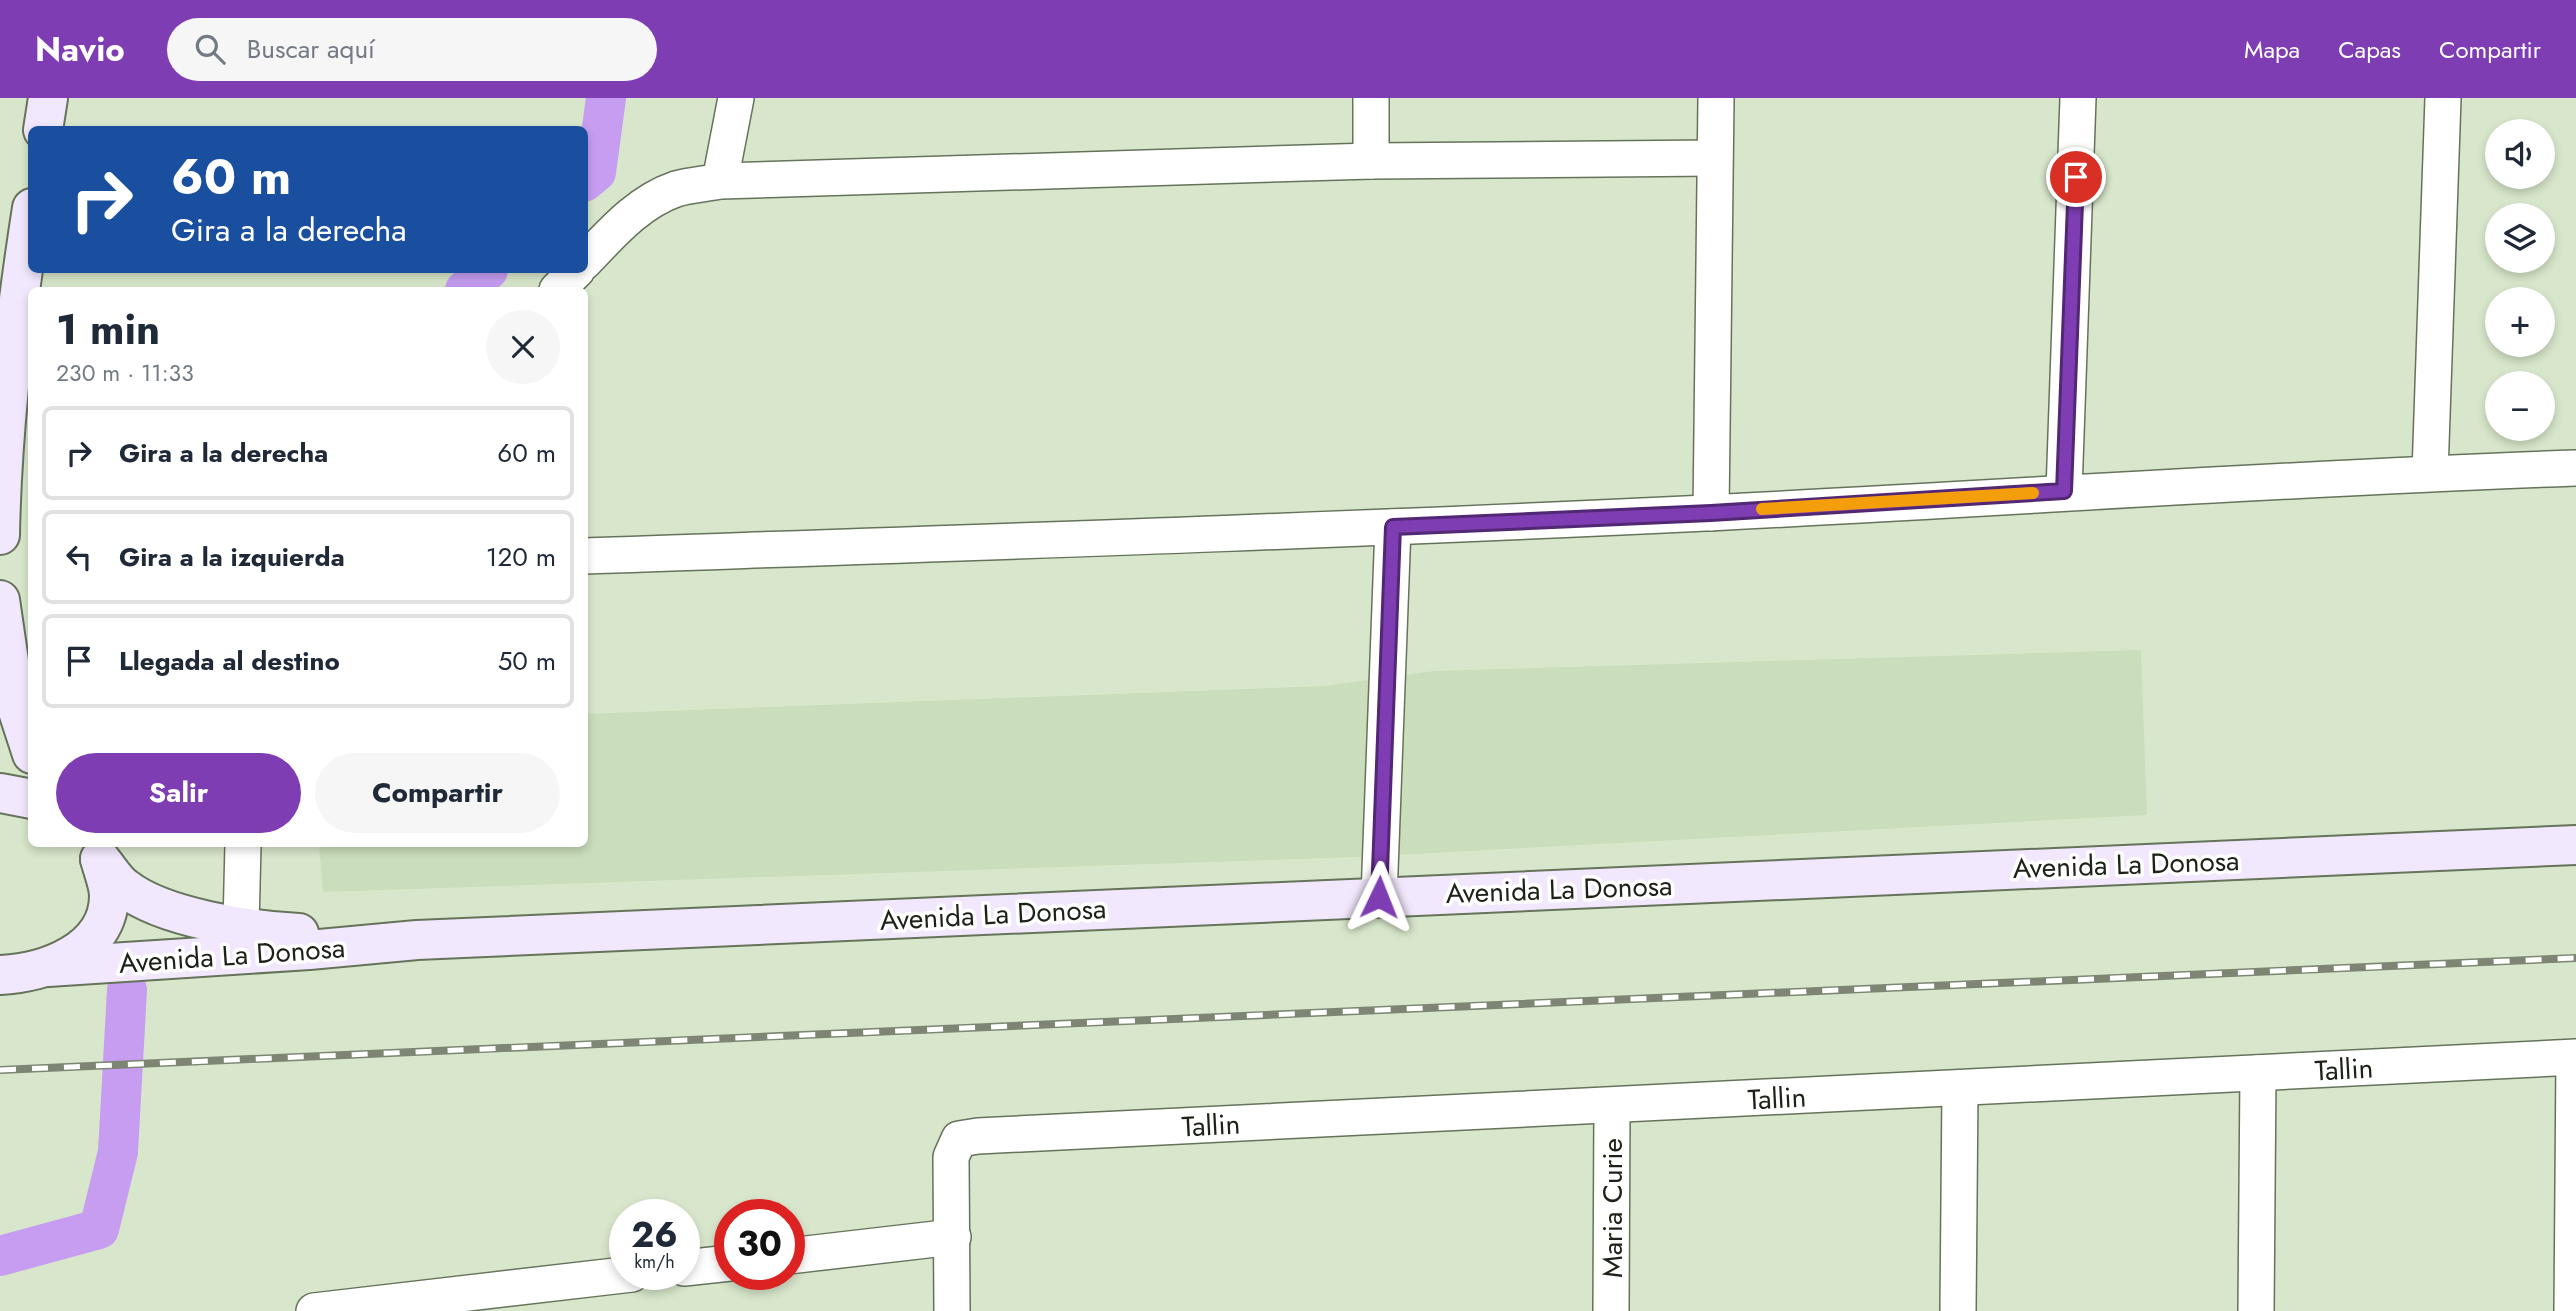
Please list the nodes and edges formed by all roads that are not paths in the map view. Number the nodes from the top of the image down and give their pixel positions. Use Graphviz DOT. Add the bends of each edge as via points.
graph roads {
  1 [pos="48,98"];
  2 [pos="736,98"];
  3 [pos="1371,98"];
  4 [pos="1716,98"];
  5 [pos="2078,98"];
  6 [pos="2444,98"];
  7 [pos="44,126"];
  8 [pos="1714,158"];
  9 [pos="1371,161"];
  10 [pos="720,181"];
  11 [pos="28,237"];
  12 [pos="588,258"];
  13 [pos="574,273"];
  14 [pos="560,287"];
  15 [pos="2576,468"];
  16 [pos="2430,472"];
  17 [pos="2064,491"];
  18 [pos="1711,513"];
  19 [pos="1393,527"];
  20 [pos="0,535"];
  21 [pos="588,556"];
  22 [pos="0,600"];
  23 [pos="28,742"];
  24 [pos="0,793"];
  25 [pos="28,798"];
  26 [pos="2576,845"];
  27 [pos="243,847"];
  28 [pos="94,851"];
  29 [pos="1379,897"];
  30 [pos="241,926"];
  31 [pos="417,940"];
  32 [pos="48,967"];
  33 [pos="0,975"];
  34 [pos="2575,1058"];
  35 [pos="2258,1073"];
  36 [pos="1960,1088"];
  37 [pos="1612,1106"];
  38 [pos="953,1237"];
  39 [pos="805,1254"];
  40 [pos="609,1277"];
  41 [pos="314,1311"];
  42 [pos="952,1311"];
  43 [pos="1611,1311"];
  44 [pos="1958,1311"];
  45 [pos="2256,1311"];
  46 [pos="2572,1311"];
  1 -- 7 [label="main road"];
  2 -- 10 [label="street"];
  3 -- 9 [label="street"];
  4 -- 8 [label="street"];
  5 -- 17 [label="street"];
  6 -- 16 [label="street"];
  8 -- 9 [label="street"];
  8 -- 18 [label="street"];
  9 -- 10 [label="street"];
  10 -- 12 [label="street" via="676,189 645,204"];
  11 -- 20 [label="main road" via="7,390"];
  13 -- 14 [label="street"];
  15 -- 16 [label="street"];
  16 -- 17 [label="street"];
  17 -- 18 [label="street"];
  18 -- 19 [label="street"];
  19 -- 21 [label="street"];
  19 -- 29 [label="street"];
  22 -- 23 [label="main road" via="15,702"];
  24 -- 25 [label="main road"];
  26 -- 29 [label="main road, Avenida La Donosa"];
  27 -- 30 [label="street"];
  28 -- 30 [label="main road, Avenida La Donosa" via="125,888 162,907"];
  28 -- 32 [label="main road" via="110,895 107,913 98,933 79,951"];
  29 -- 31 [label="main road, Avenida La Donosa"];
  30 -- 31 [label="main road, Avenida La Donosa" via="270,932"];
  31 -- 32 [label="main road, Avenida La Donosa"];
  32 -- 33 [label="main road"];
  34 -- 35 [label="street, Tallin"];
  34 -- 46 [label="street"];
  35 -- 36 [label="street, Tallin"];
  35 -- 45 [label="street"];
  36 -- 37 [label="street, Tallin"];
  36 -- 44 [label="street"];
  37 -- 38 [label="street, Tallin" via="959,1139 951,1157"];
  37 -- 43 [label="street, Maria Curie"];
  38 -- 39 [label="street"];
  38 -- 42 [label="street"];
  40 -- 41 [label="street"];
}
